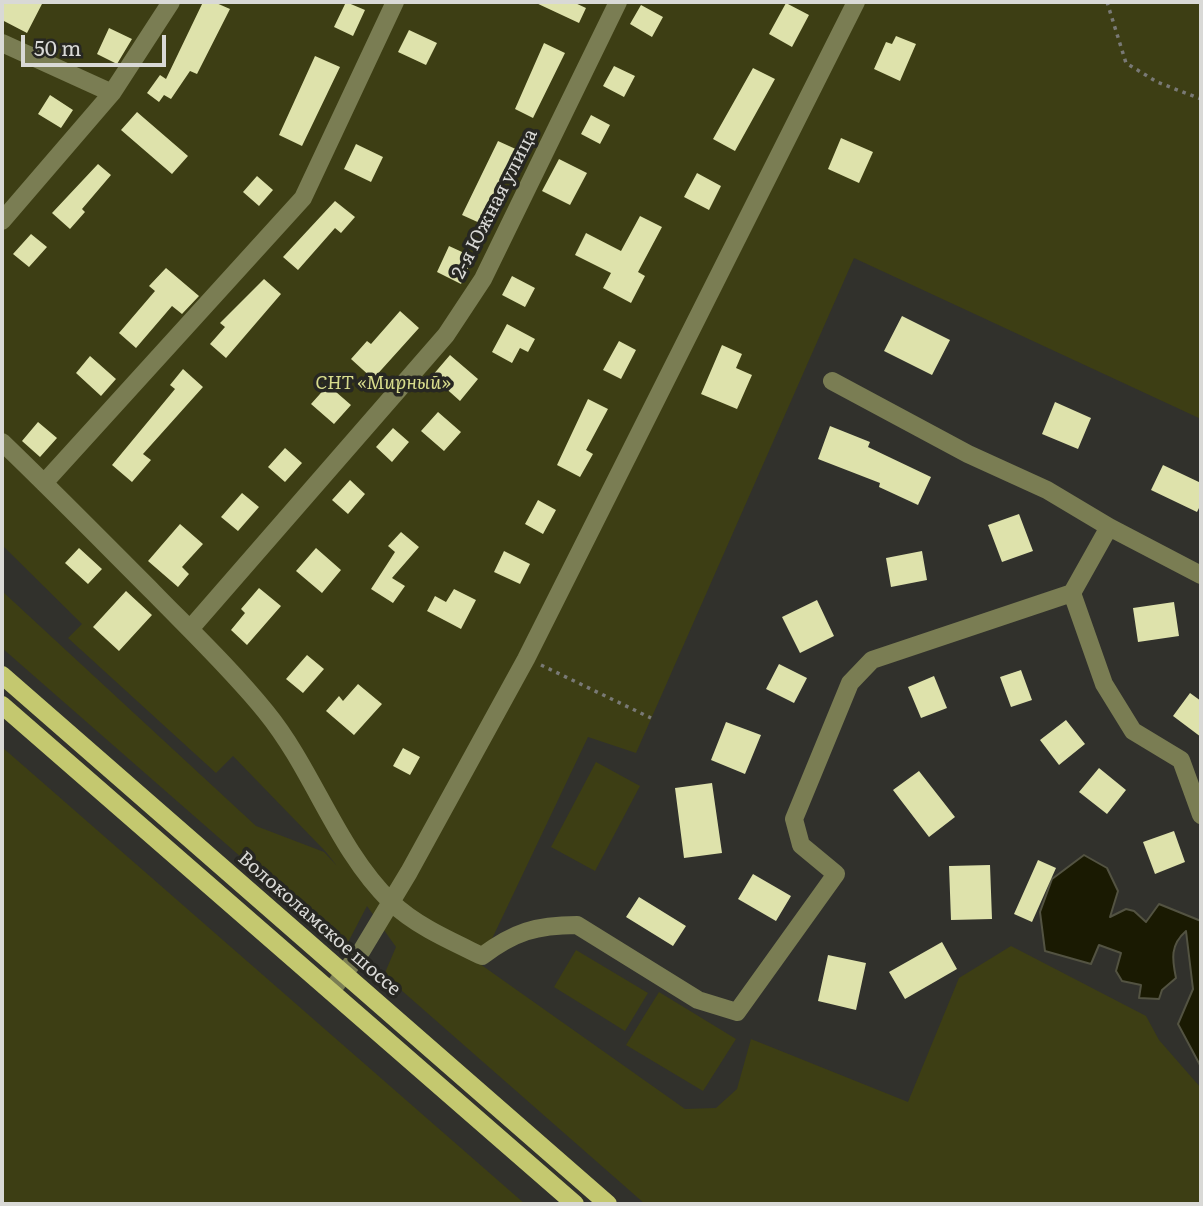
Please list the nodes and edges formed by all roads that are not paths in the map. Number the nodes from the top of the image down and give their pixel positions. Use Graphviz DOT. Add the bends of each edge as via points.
graph roads {
  1 [pos="172,2"];
  2 [pos="395,2"];
  3 [pos="618,2"];
  4 [pos="856,2"];
  5 [pos="2,43"];
  6 [pos="112,93"];
  7 [pos="2,221"];
  8 [pos="832,381"];
  9 [pos="2,442"];
  10 [pos="44,483"];
  11 [pos="1109,527"];
  12 [pos="1201,575"];
  13 [pos="1072,593"];
  14 [pos="190,629"];
  15 [pos="2,675"];
  16 [pos="2,705"];
  17 [pos="1201,815"];
  18 [pos="391,902"];
  19 [pos="345,975"];
  20 [pos="331,991"];
  21 [pos="575,1204"];
  22 [pos="608,1204"];
  1 -- 6 [label="lane"];
  2 -- 10 [label="lane" via="303,198"];
  3 -- 14 [label="lane, 2-я Южная улица" via="483,279 446,335"];
  4 -- 18 [label="lane" via="526,659"];
  5 -- 6 [label="lane"];
  6 -- 7 [label="lane"];
  8 -- 11 [label="lane" via="968,454 1047,490"];
  9 -- 10 [label="lane"];
  10 -- 14 [label="lane"];
  11 -- 12 [label="lane"];
  11 -- 13 [label="lane"];
  13 -- 17 [label="lane" via="1104,684 1133,731 1181,760"];
  13 -- 18 [label="lane" via="872,660 850,683 794,819 801,845 836,874 737,1012 698,1000 576,925 527,930 507,937 482,956 411,918"];
  14 -- 18 [label="lane" via="266,711 298,755 342,838"];
  15 -- 19 [label="main road, Волоколамское шоссе"];
  16 -- 20 [label="main road"];
  18 -- 19 [label="lane"];
  19 -- 20 [label="lane"];
  19 -- 22 [label="main road, Волоколамское шоссе"];
  20 -- 21 [label="main road"];
}
